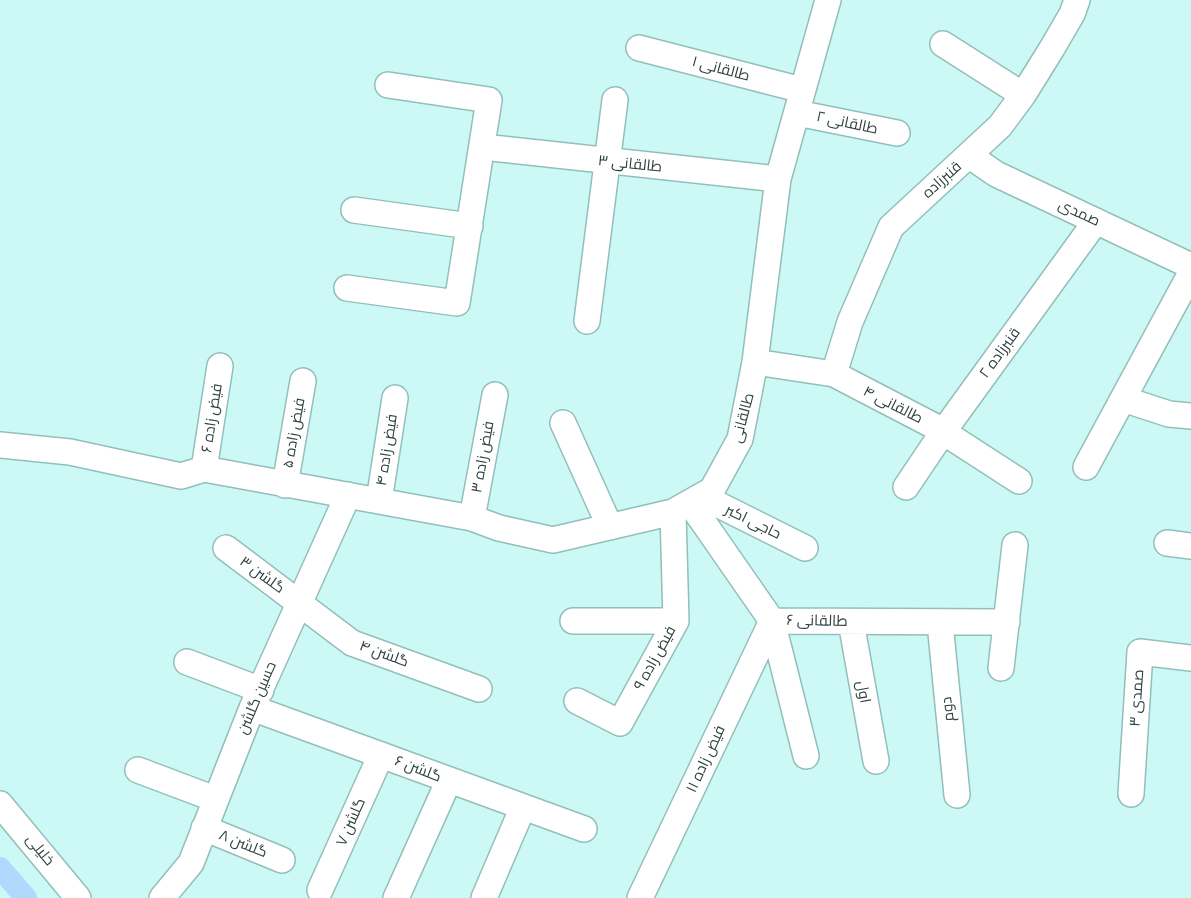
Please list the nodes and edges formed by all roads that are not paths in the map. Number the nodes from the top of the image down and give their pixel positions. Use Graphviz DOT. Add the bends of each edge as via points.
graph roads {
  1 [pos="828,0"];
  2 [pos="1077,0"];
  3 [pos="943,44"];
  4 [pos="639,48"];
  5 [pos="388,85"];
  6 [pos="1023,95"];
  7 [pos="615,100"];
  8 [pos="799,102"];
  9 [pos="897,133"];
  10 [pos="483,147"];
  11 [pos="970,156"];
  12 [pos="608,162"];
  13 [pos="778,179"];
  14 [pos="354,210"];
  15 [pos="1096,221"];
  16 [pos="470,226"];
  17 [pos="1191,266"];
  18 [pos="1191,273"];
  19 [pos="347,288"];
  20 [pos="587,322"];
  21 [pos="755,362"];
  22 [pos="220,366"];
  23 [pos="834,374"];
  24 [pos="303,381"];
  25 [pos="494,395"];
  26 [pos="395,398"];
  27 [pos="1123,399"];
  28 [pos="1191,416"];
  29 [pos="563,423"];
  30 [pos="943,432"];
  31 [pos="0,445"];
  32 [pos="1086,467"];
  33 [pos="204,469"];
  34 [pos="1019,481"];
  35 [pos="285,485"];
  36 [pos="906,487"];
  37 [pos="348,495"];
  38 [pos="379,501"];
  39 [pos="688,504"];
  40 [pos="472,518"];
  41 [pos="610,527"];
  42 [pos="1015,545"];
  43 [pos="226,548"];
  44 [pos="805,548"];
  45 [pos="298,601"];
  46 [pos="573,621"];
  47 [pos="676,621"];
  48 [pos="772,621"];
  49 [pos="851,622"];
  50 [pos="1007,622"];
  51 [pos="940,623"];
  52 [pos="1191,658"];
  53 [pos="187,662"];
  54 [pos="1002,668"];
  55 [pos="479,689"];
  56 [pos="256,699"];
  57 [pos="577,702"];
  58 [pos="381,755"];
  59 [pos="806,756"];
  60 [pos="876,761"];
  61 [pos="138,770"];
  62 [pos="449,780"];
  63 [pos="1131,794"];
  64 [pos="957,795"];
  65 [pos="215,799"];
  66 [pos="0,804"];
  67 [pos="523,806"];
  68 [pos="204,828"];
  69 [pos="584,829"];
  70 [pos="282,860"];
  71 [pos="320,890"];
  72 [pos="78,898"];
  73 [pos="162,898"];
  74 [pos="396,898"];
  75 [pos="484,898"];
  76 [pos="640,898"];
  1 -- 8 [label="street, طالقانی"];
  2 -- 6 [label="street, قنبرزاده" via="1072,14"];
  3 -- 6 [label="street"];
  4 -- 8 [label="street, طالقانی ۱"];
  5 -- 10 [label="street" via="489,100"];
  6 -- 11 [label="street, قنبرزاده" via="1000,126"];
  7 -- 12 [label="street"];
  8 -- 9 [label="street, طالقانی ۲"];
  8 -- 13 [label="street, طالقانی"];
  10 -- 12 [label="street, طالقانی ۳"];
  10 -- 16 [label="street"];
  11 -- 15 [label="street, صمدی" via="996,174"];
  11 -- 23 [label="street, قنبرزاده" via="891,227 850,322"];
  12 -- 13 [label="street, طالقانی ۳"];
  12 -- 20 [label="street"];
  13 -- 21 [label="street, طالقانی"];
  14 -- 16 [label="street"];
  15 -- 17 [label="street, صمدی"];
  15 -- 30 [label="street, قنبرزاده ۲"];
  16 -- 19 [label="street" via="457,303"];
  18 -- 27 [label="street"];
  21 -- 23 [label="street, طالقانی ۴"];
  21 -- 39 [label="street, طالقانی" via="740,439 712,490"];
  22 -- 33 [label="street, فیض زاده ۶"];
  23 -- 30 [label="street, طالقانی ۴"];
  24 -- 35 [label="street, فیض زاده ۵"];
  25 -- 40 [label="street, فیض زاده ۳"];
  26 -- 38 [label="street, فیض زاده ۴"];
  27 -- 28 [label="street" via="1169,414"];
  27 -- 32 [label="street"];
  29 -- 41 [label="street"];
  30 -- 34 [label="street, طالقانی ۴"];
  30 -- 36 [label="street, قنبرزاده ۲"];
  31 -- 33 [label="street" via="70,452 181,476"];
  33 -- 35 [label="street"];
  35 -- 37 [label="street"];
  37 -- 38 [label="street"];
  37 -- 45 [label="street, حسین گلشن"];
  38 -- 40 [label="street"];
  39 -- 41 [label="street"];
  39 -- 44 [label="street, حاجی اکبر"];
  39 -- 47 [label="street, فیض زاده ۹"];
  39 -- 48 [label="street, طالقانی ۶"];
  40 -- 41 [label="street" via="499,528 553,540"];
  42 -- 50 [label="street"];
  43 -- 45 [label="street, گلشن ۳"];
  45 -- 55 [label="street, گلشن ۴" via="352,643"];
  45 -- 56 [label="street, حسین گلشن"];
  46 -- 47 [label="street"];
  47 -- 57 [label="street, فیض زاده ۹" via="620,723"];
  48 -- 49 [label="street, طالقانی ۶"];
  48 -- 59 [label="street"];
  48 -- 76 [label="street, فیض زاده ۱۱"];
  49 -- 51 [label="street, طالقانی ۶"];
  49 -- 60 [label="street, اول"];
  50 -- 51 [label="street, طالقانی ۶"];
  50 -- 54 [label="street"];
  51 -- 64 [label="street, دوم"];
  52 -- 63 [label="street, صمدی ۳" via="1140,652"];
  53 -- 56 [label="street, گلشن ۶"];
  56 -- 58 [label="street, گلشن ۶"];
  56 -- 65 [label="street, حسین گلشن"];
  58 -- 62 [label="street, گلشن ۶"];
  58 -- 71 [label="street, گلشن ۷"];
  61 -- 65 [label="street"];
  62 -- 67 [label="street, گلشن ۶"];
  62 -- 74 [label="street"];
  65 -- 68 [label="street, حسین گلشن"];
  66 -- 72 [label="street, خلیلی"];
  67 -- 69 [label="street, گلشن ۶"];
  67 -- 75 [label="street"];
  68 -- 70 [label="street, گلشن ۸"];
  68 -- 73 [label="street, حسین گلشن" via="191,863"];
}
